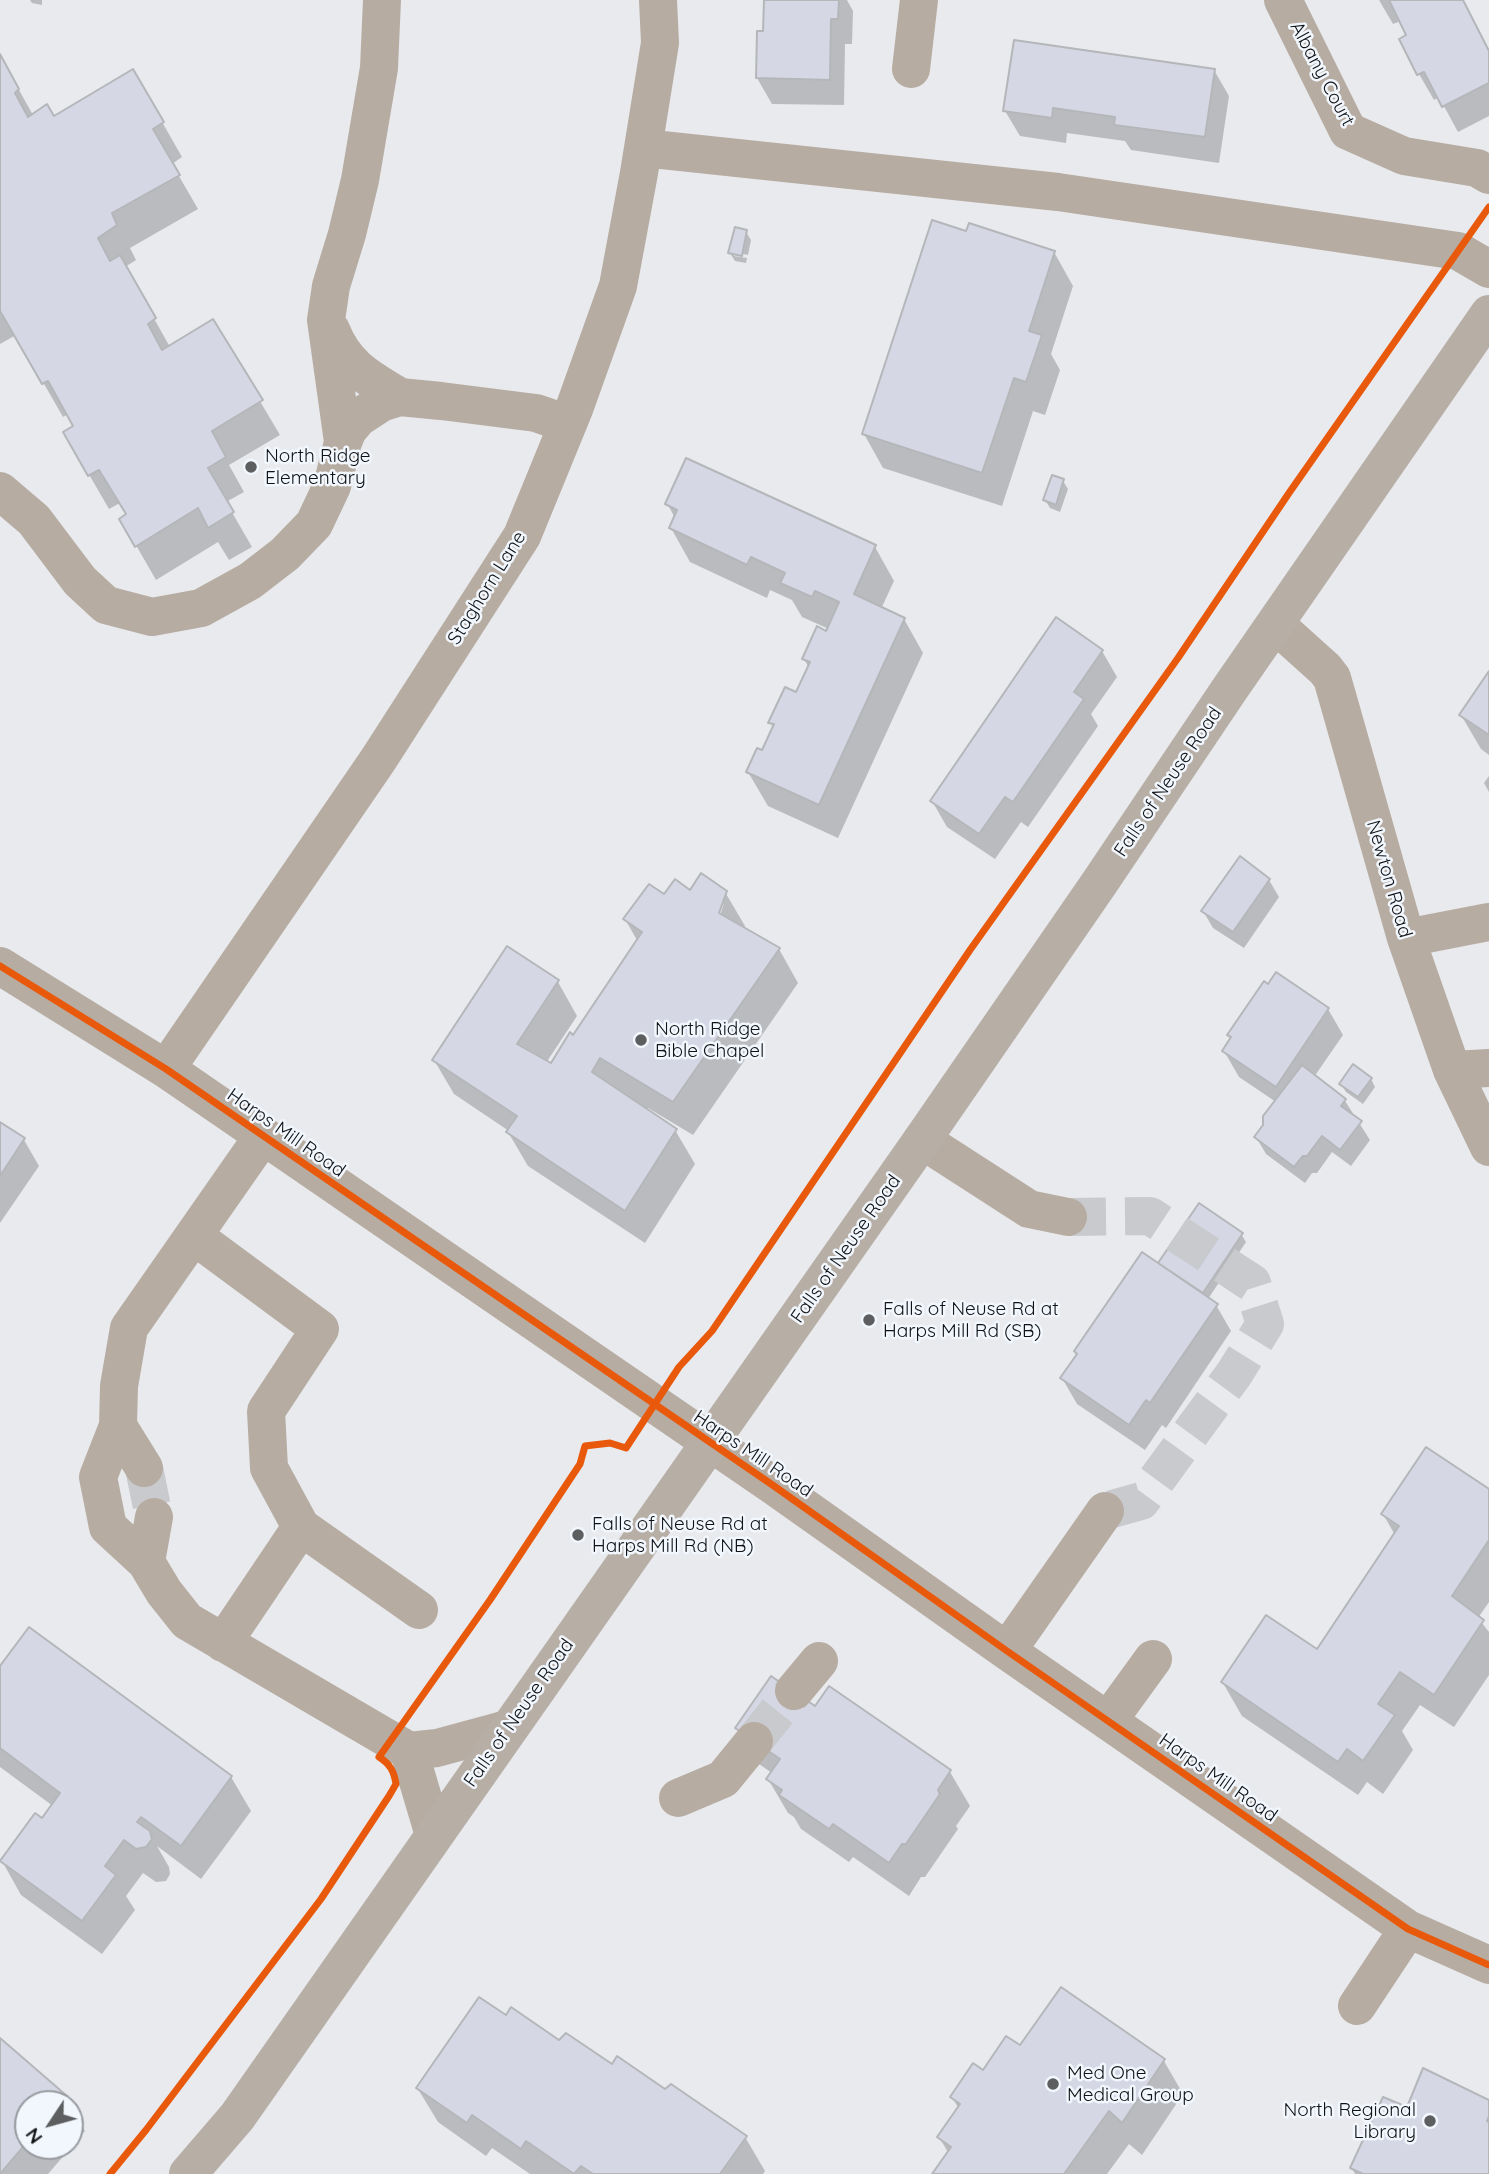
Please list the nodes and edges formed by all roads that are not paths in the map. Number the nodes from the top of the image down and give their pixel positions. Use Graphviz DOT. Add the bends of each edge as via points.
graph roads {
  1 [pos="382,0"];
  2 [pos="658,0"];
  3 [pos="919,0"];
  4 [pos="1283,0"];
  5 [pos="911,69"];
  6 [pos="643,148"];
  7 [pos="1489,175"];
  8 [pos="1489,269"];
  9 [pos="1489,314"];
  10 [pos="326,320"];
  11 [pos="400,397"];
  12 [pos="568,424"];
  13 [pos="343,442"];
  14 [pos="0,491"];
  15 [pos="1276,625"];
  16 [pos="1489,922"];
  17 [pos="1406,938"];
  18 [pos="0,966"];
  19 [pos="166,1069"];
  20 [pos="1471,1069"];
  21 [pos="263,1136"];
  22 [pos="922,1140"];
  23 [pos="1489,1147"];
  24 [pos="1068,1217"];
  25 [pos="194,1236"];
  26 [pos="118,1426"];
  27 [pos="709,1443"];
  28 [pos="136,1471"];
  29 [pos="1105,1511"];
  30 [pos="146,1518"];
  31 [pos="301,1527"];
  32 [pos="146,1562"];
  33 [pos="419,1610"];
  34 [pos="223,1643"];
  35 [pos="1007,1651"];
  36 [pos="1153,1659"];
  37 [pos="819,1661"];
  38 [pos="794,1691"];
  39 [pos="1108,1721"];
  40 [pos="508,1729"];
  41 [pos="754,1741"];
  42 [pos="409,1751"];
  43 [pos="678,1798"];
  44 [pos="434,1835"];
  45 [pos="1408,1929"];
  46 [pos="1489,1965"];
  47 [pos="1357,2006"];
  48 [pos="188,2174"];
  1 -- 10 [label="street" via="377,81 360,180"];
  2 -- 6 [label="street, Staghorn Lane" via="660,43"];
  3 -- 5 [label="street"];
  4 -- 7 [label="street, Albany Court" via="1348,131 1404,156 1477,168"];
  6 -- 8 [label="street" via="1094,197 1458,251"];
  6 -- 12 [label="street, Staghorn Lane" via="618,286"];
  9 -- 15 [label="main road, Falls of Neuse Road"];
  10 -- 11 [label="street" via="349,363"];
  10 -- 13 [label="street"];
  11 -- 12 [label="street" via="536,413"];
  11 -- 13 [label="street" via="358,418"];
  12 -- 19 [label="street, Staghorn Lane" via="522,536 379,760"];
  13 -- 14 [label="street" via="332,486 314,524 285,554 250,581 201,608 152,617 106,605 80,581 34,520"];
  15 -- 17 [label="street, Newton Road" via="1332,678"];
  15 -- 22 [label="main road, Falls of Neuse Road"];
  16 -- 17 [label="street"];
  17 -- 20 [label="street, Newton Road"];
  18 -- 19 [label="street, Harps Mill Road"];
  19 -- 21 [label="street, Harps Mill Road"];
  20 -- 23 [label="street, Newton Road"];
  21 -- 25 [label="street"];
  21 -- 27 [label="street, Harps Mill Road"];
  22 -- 24 [label="street" via="1029,1209"];
  22 -- 27 [label="main road, Falls of Neuse Road"];
  25 -- 26 [label="street" via="129,1328"];
  25 -- 31 [label="street" via="320,1329 265,1411 269,1468"];
  26 -- 28 [label="street"];
  26 -- 32 [label="street" via="98,1477 108,1527"];
  27 -- 35 [label="street, Harps Mill Road"];
  27 -- 40 [label="main road, Falls of Neuse Road"];
  29 -- 35 [label="street"];
  30 -- 32 [label="street"];
  31 -- 33 [label="street"];
  31 -- 34 [label="street"];
  32 -- 34 [label="street" via="187,1621"];
  34 -- 42 [label="street"];
  35 -- 39 [label="street, Harps Mill Road"];
  36 -- 39 [label="street"];
  37 -- 38 [label="street"];
  39 -- 45 [label="street, Harps Mill Road"];
  40 -- 42 [label="street"];
  40 -- 44 [label="main road, Falls of Neuse Road"];
  41 -- 43 [label="street" via="723,1779"];
  42 -- 44 [label="street"];
  44 -- 48 [label="main road, Falls of Neuse Road" via="237,2117"];
  45 -- 46 [label="street, Harps Mill Road"];
  45 -- 47 [label="street"];
}
